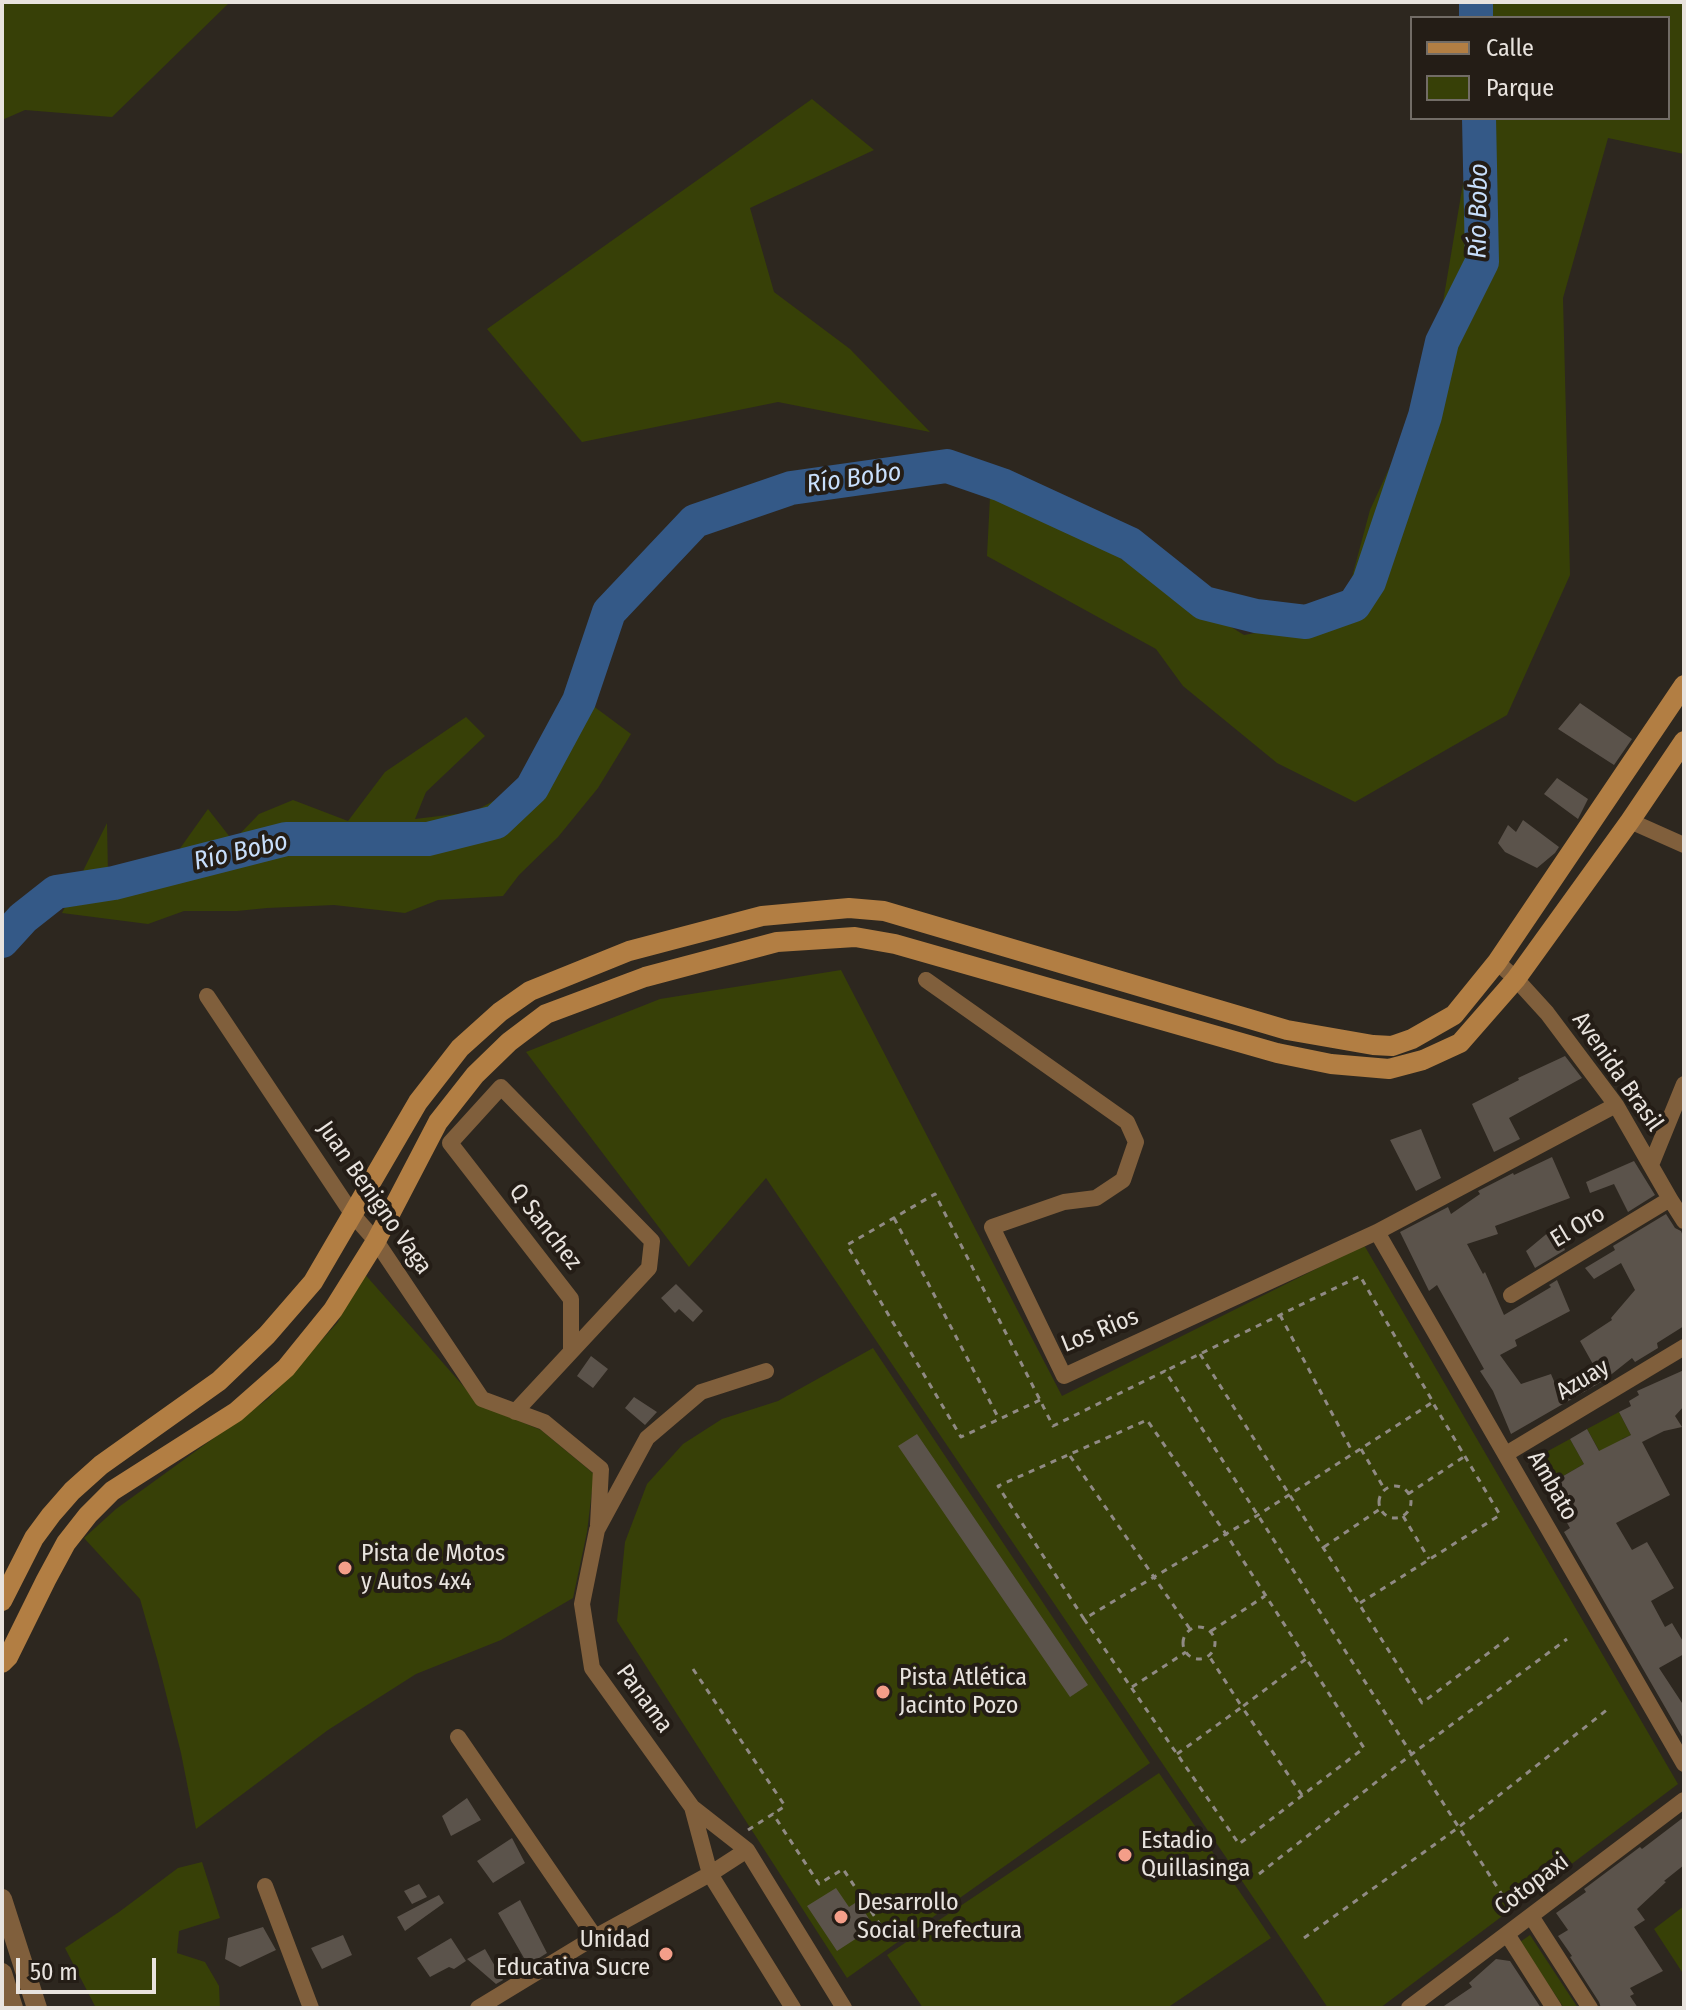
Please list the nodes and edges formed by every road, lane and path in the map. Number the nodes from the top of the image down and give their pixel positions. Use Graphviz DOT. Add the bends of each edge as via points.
graph roads {
  1 [pos="1684,685"];
  2 [pos="1684,741"];
  3 [pos="1630,821"];
  4 [pos="1684,845"];
  5 [pos="1497,962"];
  6 [pos="1516,979"];
  7 [pos="926,980"];
  8 [pos="207,996"];
  9 [pos="1684,1084"];
  10 [pos="1616,1105"];
  11 [pos="1651,1165"];
  12 [pos="1670,1199"];
  13 [pos="353,1215"];
  14 [pos="894,1218"];
  15 [pos="1684,1221"];
  16 [pos="1377,1232"];
  17 [pos="376,1241"];
  18 [pos="1511,1295"];
  19 [pos="1280,1315"];
  20 [pos="1684,1347"];
  21 [pos="571,1350"];
  22 [pos="1200,1353"];
  23 [pos="766,1371"];
  24 [pos="1165,1371"];
  25 [pos="1040,1400"];
  26 [pos="1433,1402"];
  27 [pos="515,1412"];
  28 [pos="999,1419"];
  29 [pos="1361,1449"];
  30 [pos="1353,1454"];
  31 [pos="1506,1454"];
  32 [pos="1070,1456"];
  33 [pos="1465,1456"];
  34 [pos="1385,1490"];
  35 [pos="1291,1494"];
  36 [pos="1408,1494"];
  37 [pos="1380,1509"];
  38 [pos="1258,1515"];
  39 [pos="1403,1516"];
  40 [pos="597,1530"];
  41 [pos="1226,1534"];
  42 [pos="1324,1547"];
  43 [pos="1429,1559"];
  44 [pos="1154,1577"];
  45 [pos="1265,1596"];
  46 [pos="2,1601"];
  47 [pos="1360,1603"];
  48 [pos="1084,1619"];
  49 [pos="1190,1629"];
  50 [pos="1211,1631"];
  51 [pos="1511,1636"];
  52 [pos="1567,1639"];
  53 [pos="1186,1652"];
  54 [pos="1209,1656"];
  55 [pos="1306,1659"];
  56 [pos="4,1665"];
  57 [pos="693,1669"];
  58 [pos="1132,1687"];
  59 [pos="1242,1707"];
  60 [pos="1608,1709"];
  61 [pos="458,1737"];
  62 [pos="1177,1754"];
  63 [pos="1412,1754"];
  64 [pos="1684,1764"];
  65 [pos="1302,1795"];
  66 [pos="1684,1800"];
  67 [pos="692,1807"];
  68 [pos="773,1814"];
  69 [pos="1459,1827"];
  70 [pos="747,1850"];
  71 [pos="710,1874"];
  72 [pos="1259,1874"];
  73 [pos="265,1886"];
  74 [pos="2,1899"];
  75 [pos="1526,1920"];
  76 [pos="1507,1934"];
  77 [pos="887,1935"];
  78 [pos="595,1937"];
  79 [pos="1304,1938"];
  80 [pos="2,1973"];
  81 [pos="13,2008"];
  82 [pos="37,2008"];
  83 [pos="311,2008"];
  84 [pos="478,2008"];
  85 [pos="793,2008"];
  86 [pos="844,2008"];
  87 [pos="1409,2008"];
  88 [pos="1554,2008"];
  89 [pos="1590,2008"];
  1 -- 5 [label="main road"];
  2 -- 3 [label="main road"];
  3 -- 4 [label="street"];
  3 -- 6 [label="main road"];
  5 -- 6 [label="street, Avenida Brasil"];
  5 -- 13 [label="main road" via="1454,1015 1412,1039 1373,1045 1287,1030 884,911 849,908 762,916 629,951 530,991 500,1012 460,1048 418,1102"];
  6 -- 10 [label="street, Avenida Brasil"];
  6 -- 17 [label="main road" via="1460,1043 1389,1069 1277,1053 895,944 855,937 777,942 645,977 546,1014 475,1075 438,1122"];
  7 -- 16 [label="street, Los Rios" via="1127,1122 1136,1142 1123,1180 1096,1198 1064,1202 992,1227 1064,1376"];
  8 -- 13 [label="street, Juan Benigno Vaga"];
  9 -- 11 [label="street"];
  10 -- 11 [label="street, Avenida Brasil"];
  10 -- 16 [label="street, Los Rios"];
  11 -- 12 [label="street, Avenida Brasil"];
  12 -- 15 [label="street, Avenida Brasil"];
  12 -- 18 [label="street, El Oro"];
  13 -- 17 [label="street, Juan Benigno Vaga"];
  13 -- 46 [label="main road" via="313,1282 267,1335 219,1381 72,1491 34,1538"];
  14 -- 25 [label="path" via="935,1194"];
  14 -- 28 [label="path"];
  14 -- 28 [label="path" via="847,1245 961,1437"];
  16 -- 31 [label="street, Ambato"];
  17 -- 27 [label="street, Juan Benigno Vaga" via="482,1399"];
  17 -- 56 [label="main road" via="333,1310 286,1368 236,1412 112,1491 88,1515 66,1543"];
  19 -- 22 [label="path"];
  19 -- 26 [label="path" via="1360,1276"];
  19 -- 30 [label="path"];
  20 -- 31 [label="street, Azuay"];
  21 -- 21 [label="street, Q Sanchez" via="571,1299 450,1143 501,1087 652,1241 649,1268"];
  21 -- 27 [label="street"];
  22 -- 24 [label="path"];
  22 -- 35 [label="path"];
  23 -- 40 [label="street, Panama" via="701,1392 647,1438"];
  24 -- 25 [label="path" via="1053,1426"];
  24 -- 38 [label="path"];
  25 -- 28 [label="path"];
  26 -- 29 [label="path"];
  26 -- 33 [label="path"];
  27 -- 40 [label="street" via="544,1422 601,1469"];
  29 -- 30 [label="path"];
  29 -- 34 [label="path"];
  30 -- 35 [label="path"];
  31 -- 64 [label="street, Ambato"];
  32 -- 41 [label="path" via="1147,1420"];
  32 -- 44 [label="path"];
  32 -- 48 [label="path" via="998,1486"];
  33 -- 36 [label="path"];
  33 -- 43 [label="path" via="1500,1515"];
  34 -- 36 [label="path" via="1395,1486"];
  34 -- 37 [label="path"];
  35 -- 38 [label="path"];
  35 -- 42 [label="path"];
  36 -- 39 [label="path" via="1411,1504"];
  37 -- 39 [label="path" via="1392,1518"];
  37 -- 42 [label="path"];
  38 -- 41 [label="path"];
  38 -- 63 [label="path"];
  39 -- 43 [label="path"];
  40 -- 67 [label="street, Panama" via="582,1604 592,1668"];
  41 -- 44 [label="path"];
  41 -- 45 [label="path"];
  42 -- 47 [label="path"];
  43 -- 47 [label="path"];
  44 -- 48 [label="path"];
  44 -- 49 [label="path"];
  45 -- 50 [label="path"];
  45 -- 55 [label="path"];
  47 -- 51 [label="path" via="1422,1703"];
  48 -- 58 [label="path"];
  49 -- 50 [label="path"];
  49 -- 53 [label="path" via="1184,1637"];
  50 -- 54 [label="path" via="1215,1642"];
  52 -- 63 [label="path"];
  53 -- 54 [label="path" via="1194,1658"];
  53 -- 58 [label="path"];
  54 -- 59 [label="path"];
  55 -- 59 [label="path"];
  55 -- 65 [label="path" via="1364,1748"];
  57 -- 68 [label="path" via="785,1806"];
  58 -- 62 [label="path"];
  59 -- 62 [label="path"];
  59 -- 65 [label="path"];
  60 -- 69 [label="path"];
  61 -- 78 [label="street"];
  62 -- 65 [label="path" via="1239,1844"];
  63 -- 69 [label="path"];
  63 -- 72 [label="path"];
  66 -- 75 [label="street, Cotopaxi"];
  67 -- 70 [label="street"];
  67 -- 71 [label="street, Panama"];
  68 -- 70 [label="path" via="748,1830"];
  68 -- 77 [label="path" via="819,1884 843,1869"];
  69 -- 75 [label="path"];
  69 -- 79 [label="path"];
  70 -- 71 [label="street"];
  70 -- 86 [label="street"];
  71 -- 78 [label="street"];
  71 -- 85 [label="street, Panama"];
  73 -- 83 [label="street"];
  74 -- 82 [label="street"];
  75 -- 76 [label="street, Cotopaxi"];
  75 -- 89 [label="street"];
  76 -- 87 [label="street, Cotopaxi"];
  76 -- 88 [label="street"];
  78 -- 84 [label="street"];
  80 -- 81 [label="street"];
}
